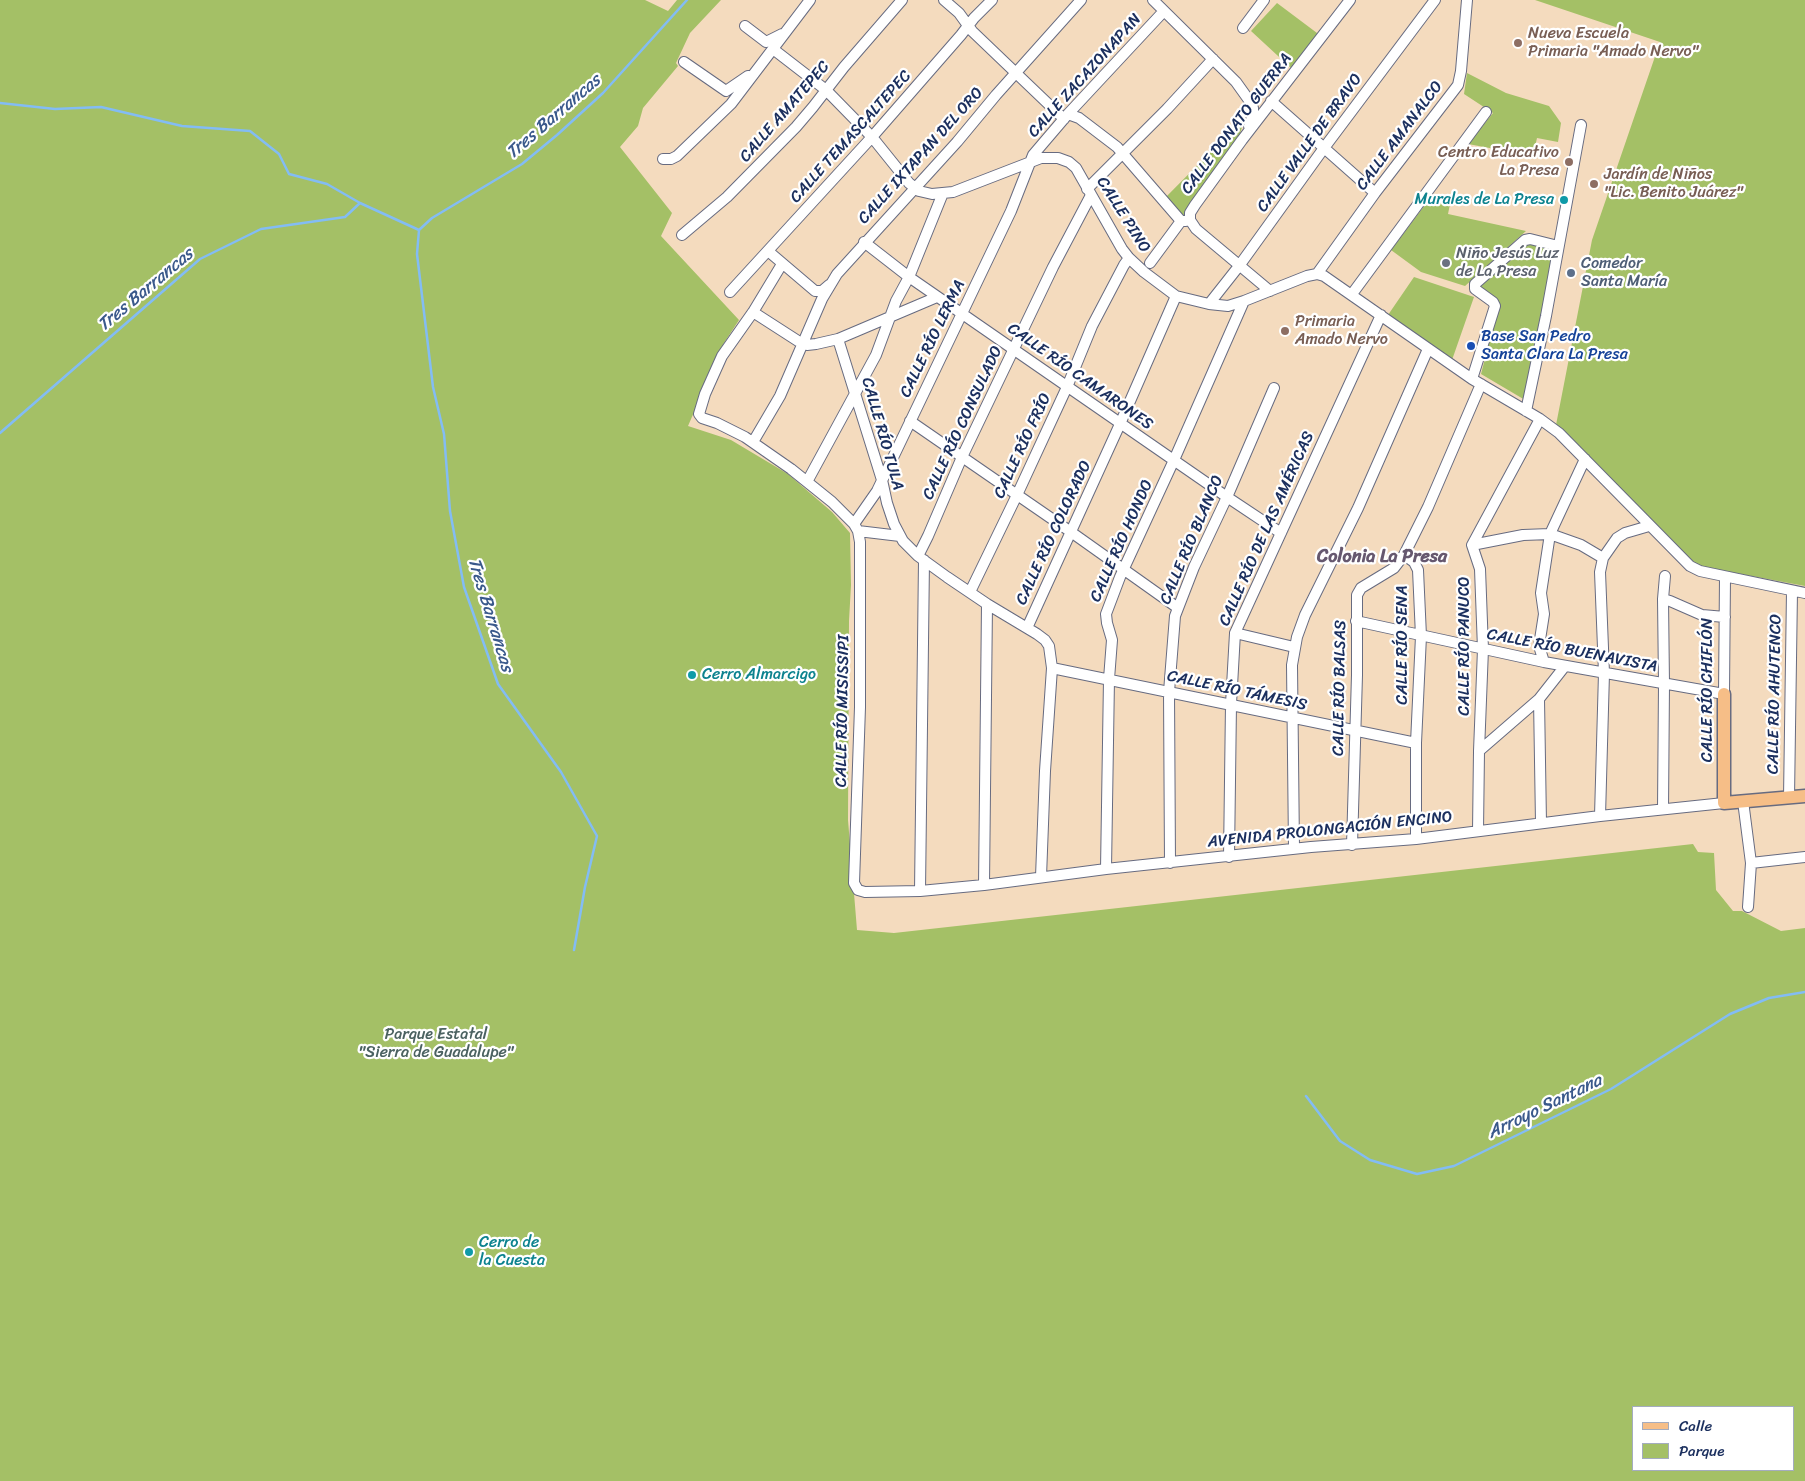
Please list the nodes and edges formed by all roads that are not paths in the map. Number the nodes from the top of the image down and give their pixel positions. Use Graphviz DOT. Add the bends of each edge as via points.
graph roads {
  1 [pos="810,0"];
  2 [pos="902,0"];
  3 [pos="944,0"];
  4 [pos="992,0"];
  5 [pos="1081,0"];
  6 [pos="1153,0"];
  7 [pos="1264,0"];
  8 [pos="1350,0"];
  9 [pos="1435,0"];
  10 [pos="1467,0"];
  11 [pos="1164,11"];
  12 [pos="745,26"];
  13 [pos="968,26"];
  14 [pos="1243,28"];
  15 [pos="786,32"];
  16 [pos="773,49"];
  17 [pos="1213,59"];
  18 [pos="684,62"];
  19 [pos="1016,72"];
  20 [pos="754,74"];
  21 [pos="826,90"];
  22 [pos="1271,101"];
  23 [pos="1486,112"];
  24 [pos="1066,116"];
  25 [pos="1580,124"];
  26 [pos="872,137"];
  27 [pos="1242,140"];
  28 [pos="1324,148"];
  29 [pos="1124,154"];
  30 [pos="664,159"];
  31 [pos="1030,163"];
  32 [pos="915,189"];
  33 [pos="1089,192"];
  34 [pos="1375,192"];
  35 [pos="944,193"];
  36 [pos="1186,221"];
  37 [pos="682,235"];
  38 [pos="864,242"];
  39 [pos="1558,246"];
  40 [pos="768,252"];
  41 [pos="1130,258"];
  42 [pos="782,264"];
  43 [pos="1150,264"];
  44 [pos="1239,266"];
  45 [pos="1312,275"];
  46 [pos="909,277"];
  47 [pos="832,283"];
  48 [pos="1270,291"];
  49 [pos="730,292"];
  50 [pos="1352,294"];
  51 [pos="1176,296"];
  52 [pos="937,297"];
  53 [pos="1244,301"];
  54 [pos="1209,304"];
  55 [pos="753,312"];
  56 [pos="962,313"];
  57 [pos="891,315"];
  58 [pos="1381,315"];
  59 [pos="838,339"];
  60 [pos="802,343"];
  61 [pos="1013,349"];
  62 [pos="1428,349"];
  63 [pos="1476,381"];
  64 [pos="1067,387"];
  65 [pos="1274,388"];
  66 [pos="855,392"];
  67 [pos="1526,411"];
  68 [pos="1540,419"];
  69 [pos="910,422"];
  70 [pos="1120,424"];
  71 [pos="753,442"];
  72 [pos="962,457"];
  73 [pos="1585,459"];
  74 [pos="1174,460"];
  75 [pos="808,480"];
  76 [pos="882,480"];
  77 [pos="1017,495"];
  78 [pos="1227,497"];
  79 [pos="1649,526"];
  80 [pos="856,527"];
  81 [pos="1071,532"];
  82 [pos="1281,533"];
  83 [pos="1550,534"];
  84 [pos="900,536"];
  85 [pos="1472,545"];
  86 [pos="1404,555"];
  87 [pos="921,558"];
  88 [pos="1603,558"];
  89 [pos="1124,570"];
  90 [pos="1665,576"];
  91 [pos="1725,577"];
  92 [pos="1792,591"];
  93 [pos="970,592"];
  94 [pos="1805,593"];
  95 [pos="1663,599"];
  96 [pos="987,604"];
  97 [pos="1178,608"];
  98 [pos="1725,617"];
  99 [pos="1356,621"];
  100 [pos="1027,628"];
  101 [pos="1234,633"];
  102 [pos="1421,636"];
  103 [pos="1294,647"];
  104 [pos="1483,649"];
  105 [pos="1544,662"];
  106 [pos="1565,666"];
  107 [pos="1052,668"];
  108 [pos="1604,673"];
  109 [pos="1109,679"];
  110 [pos="1664,684"];
  111 [pos="1169,692"];
  112 [pos="1724,694"];
  113 [pos="1538,699"];
  114 [pos="1231,704"];
  115 [pos="1293,718"];
  116 [pos="1354,730"];
  117 [pos="1416,743"];
  118 [pos="1478,751"];
  119 [pos="1805,796"];
  120 [pos="1788,798"];
  121 [pos="1743,801"];
  122 [pos="1724,803"];
  123 [pos="1662,809"];
  124 [pos="1600,816"];
  125 [pos="1541,824"];
  126 [pos="1478,831"];
  127 [pos="1416,839"];
  128 [pos="1352,845"];
  129 [pos="1294,849"];
  130 [pos="1229,857"];
  131 [pos="1805,857"];
  132 [pos="1170,863"];
  133 [pos="1751,863"];
  134 [pos="1106,869"];
  135 [pos="1042,876"];
  136 [pos="984,885"];
  137 [pos="858,890"];
  138 [pos="920,891"];
  139 [pos="1748,907"];
  1 -- 15 [label="street"];
  2 -- 21 [label="street, CALLE AMATEPEC"];
  3 -- 13 [label="street"];
  4 -- 13 [label="street, CALLE TEMASCALTEPEC"];
  5 -- 19 [label="street, CALLE IXTAPAN DEL ORO"];
  6 -- 11 [label="street"];
  7 -- 14 [label="street"];
  8 -- 22 [label="street, CALLE DONATO GUERRA"];
  9 -- 28 [label="street, CALLE VALLE DE BRAVO"];
  10 -- 34 [label="street, CALLE AMANALCO" via="1458,85"];
  11 -- 17 [label="street"];
  11 -- 24 [label="street, CALLE ZACAZONAPAN"];
  12 -- 15 [label="street" via="766,42"];
  13 -- 19 [label="street"];
  13 -- 26 [label="street, CALLE TEMASCALTEPEC"];
  15 -- 16 [label="street"];
  16 -- 20 [label="street"];
  16 -- 21 [label="street"];
  17 -- 27 [label="street" via="1252,103 1253,114"];
  17 -- 29 [label="street, CALLE RÍO CONSULADO"];
  18 -- 20 [label="street" via="726,91"];
  19 -- 24 [label="street"];
  19 -- 32 [label="street, CALLE IXTAPAN DEL ORO"];
  20 -- 30 [label="street" via="719,116 674,158"];
  21 -- 26 [label="street"];
  21 -- 37 [label="street, CALLE AMATEPEC" via="758,167"];
  22 -- 27 [label="street, CALLE DONATO GUERRA"];
  22 -- 28 [label="street"];
  23 -- 50 [label="street"];
  24 -- 29 [label="street" via="1079,118"];
  24 -- 31 [label="street, CALLE ZACAZONAPAN"];
  25 -- 39 [label="street"];
  26 -- 32 [label="street"];
  26 -- 40 [label="street, CALLE TEMASCALTEPEC"];
  27 -- 36 [label="street, CALLE DONATO GUERRA"];
  28 -- 34 [label="street"];
  28 -- 44 [label="street, CALLE VALLE DE BRAVO"];
  29 -- 33 [label="street, CALLE RÍO CONSULADO"];
  29 -- 36 [label="street"];
  31 -- 33 [label="street, CALLE PINO" via="1047,157 1073,164"];
  31 -- 35 [label="street, CALLE PINO"];
  31 -- 56 [label="street, CALLE RÍO LERMA" via="1011,211"];
  32 -- 35 [label="street, CALLE PINO" via="924,193"];
  32 -- 38 [label="street, CALLE IXTAPAN DEL ORO"];
  33 -- 41 [label="street, CALLE PINO"];
  33 -- 61 [label="street, CALLE RÍO CONSULADO"];
  34 -- 45 [label="street, CALLE AMANALCO"];
  35 -- 46 [label="street"];
  36 -- 43 [label="street, CALLE DONATO GUERRA"];
  36 -- 44 [label="street"];
  38 -- 46 [label="street, CALLE RÍO CAMARONES"];
  38 -- 47 [label="street, CALLE IXTAPAN DEL ORO"];
  39 -- 63 [label="street" via="1525,240 1474,284 1475,289 1494,306"];
  39 -- 67 [label="street"];
  40 -- 42 [label="street"];
  40 -- 49 [label="street, CALLE TEMASCALTEPEC"];
  41 -- 51 [label="street, CALLE PINO"];
  41 -- 64 [label="street, CALLE RÍO FRÍO" via="1092,326"];
  42 -- 47 [label="street" via="816,291 822,291"];
  42 -- 55 [label="street"];
  44 -- 48 [label="street"];
  44 -- 54 [label="street, CALLE VALLE DE BRAVO"];
  45 -- 48 [label="street, CALLE PINO"];
  45 -- 50 [label="street" via="1331,280"];
  46 -- 52 [label="street, CALLE RÍO CAMARONES"];
  46 -- 57 [label="street"];
  47 -- 60 [label="street, CALLE IXTAPAN DEL ORO"];
  48 -- 53 [label="street, CALLE PINO"];
  50 -- 58 [label="street"];
  51 -- 54 [label="street, CALLE PINO"];
  51 -- 70 [label="street, CALLE RÍO COLORADO"];
  52 -- 56 [label="street, CALLE RÍO CAMARONES"];
  52 -- 57 [label="street"];
  53 -- 54 [label="street, CALLE PINO" via="1228,306"];
  53 -- 74 [label="street, CALLE RÍO HONDO"];
  55 -- 60 [label="street"];
  55 -- 71 [label="street" via="722,356 699,416 730,428"];
  56 -- 61 [label="street, CALLE RÍO CAMARONES"];
  56 -- 69 [label="street, CALLE RÍO LERMA"];
  57 -- 59 [label="street"];
  57 -- 66 [label="street" via="876,356"];
  58 -- 62 [label="street"];
  58 -- 82 [label="street, CALLE RÍO DE LAS AMÉRICAS"];
  59 -- 60 [label="street" via="816,344"];
  59 -- 66 [label="street, CALLE RÍO TULA"];
  60 -- 71 [label="street, CALLE IXTAPAN DEL ORO" via="780,396"];
  61 -- 64 [label="street, CALLE RÍO CAMARONES"];
  61 -- 72 [label="street, CALLE RÍO CONSULADO"];
  62 -- 63 [label="street"];
  62 -- 103 [label="street" via="1358,508 1305,615"];
  63 -- 67 [label="street"];
  63 -- 86 [label="street" via="1428,507"];
  64 -- 70 [label="street, CALLE RÍO CAMARONES"];
  64 -- 77 [label="street, CALLE RÍO FRÍO"];
  65 -- 78 [label="street, CALLE RÍO BLANCO"];
  66 -- 75 [label="street"];
  66 -- 76 [label="street, CALLE RÍO TULA"];
  67 -- 68 [label="street"];
  68 -- 73 [label="street"];
  68 -- 85 [label="street"];
  69 -- 72 [label="street"];
  69 -- 76 [label="street, CALLE RÍO LERMA"];
  70 -- 74 [label="street, CALLE RÍO CAMARONES"];
  70 -- 81 [label="street, CALLE RÍO COLORADO"];
  71 -- 75 [label="street"];
  72 -- 77 [label="street"];
  72 -- 87 [label="street, CALLE RÍO CONSULADO"];
  73 -- 79 [label="street"];
  73 -- 83 [label="street"];
  74 -- 78 [label="street, CALLE RÍO CAMARONES"];
  74 -- 89 [label="street, CALLE RÍO HONDO"];
  75 -- 80 [label="street"];
  76 -- 80 [label="street, CALLE RÍO LERMA"];
  76 -- 84 [label="street, CALLE RÍO TULA"];
  77 -- 81 [label="street"];
  77 -- 93 [label="street, CALLE RÍO FRÍO"];
  78 -- 82 [label="street, CALLE RÍO CAMARONES"];
  78 -- 97 [label="street, CALLE RÍO BLANCO"];
  79 -- 88 [label="street" via="1620,535"];
  79 -- 91 [label="street" via="1690,566"];
  80 -- 84 [label="street"];
  80 -- 137 [label="street, CALLE RÍO MISISSIPI" via="860,542 860,707 854,884"];
  81 -- 89 [label="street"];
  81 -- 100 [label="street, CALLE RÍO COLORADO"];
  82 -- 101 [label="street, CALLE RÍO DE LAS AMÉRICAS"];
  83 -- 85 [label="street" via="1523,535"];
  83 -- 88 [label="street" via="1581,545"];
  83 -- 105 [label="street" via="1541,593 1544,614 1538,646"];
  84 -- 87 [label="street"];
  85 -- 104 [label="street, CALLE RÍO PANUCO" via="1480,569"];
  86 -- 99 [label="street, CALLE RÍO BALSAS" via="1392,571 1358,592"];
  86 -- 102 [label="street, CALLE RÍO SENA" via="1414,562 1418,570"];
  87 -- 93 [label="street"];
  87 -- 138 [label="street, CALLE RÍO CONSULADO"];
  88 -- 108 [label="street" via="1600,572"];
  89 -- 97 [label="street"];
  89 -- 109 [label="street, CALLE RÍO HONDO" via="1106,614 1112,640"];
  90 -- 95 [label="street"];
  91 -- 92 [label="street"];
  91 -- 98 [label="street, CALLE RÍO CHIFLÓN"];
  92 -- 94 [label="street"];
  92 -- 120 [label="street, CALLE RÍO AHUTENCO"];
  93 -- 96 [label="street"];
  95 -- 98 [label="street" via="1702,615"];
  95 -- 110 [label="street"];
  96 -- 100 [label="street"];
  96 -- 136 [label="street"];
  97 -- 111 [label="street, CALLE RÍO BLANCO"];
  98 -- 112 [label="street, CALLE RÍO CHIFLÓN"];
  99 -- 102 [label="street, CALLE RÍO BUENAVISTA"];
  99 -- 116 [label="street, CALLE RÍO BALSAS"];
  100 -- 107 [label="street, CALLE RÍO COLORADO" via="1047,642"];
  101 -- 103 [label="street"];
  101 -- 114 [label="street, CALLE RÍO DE LAS AMÉRICAS"];
  102 -- 104 [label="street, CALLE RÍO BUENAVISTA"];
  102 -- 117 [label="street, CALLE RÍO SENA"];
  103 -- 115 [label="street"];
  104 -- 105 [label="street, CALLE RÍO BUENAVISTA"];
  104 -- 118 [label="street, CALLE RÍO PANUCO"];
  105 -- 106 [label="street, CALLE RÍO BUENAVISTA"];
  106 -- 108 [label="street, CALLE RÍO BUENAVISTA"];
  106 -- 113 [label="street"];
  107 -- 109 [label="street, CALLE RÍO TÁMESIS"];
  107 -- 135 [label="street, CALLE RÍO COLORADO"];
  108 -- 110 [label="street, CALLE RÍO BUENAVISTA"];
  108 -- 124 [label="street"];
  109 -- 111 [label="street, CALLE RÍO TÁMESIS"];
  109 -- 134 [label="street, CALLE RÍO HONDO"];
  110 -- 112 [label="street, CALLE RÍO BUENAVISTA"];
  110 -- 123 [label="street"];
  111 -- 114 [label="street, CALLE RÍO TÁMESIS"];
  111 -- 132 [label="street, CALLE RÍO BLANCO"];
  112 -- 122 [label="main road, CALLE RÍO CHIFLÓN"];
  113 -- 118 [label="street"];
  113 -- 125 [label="street"];
  114 -- 115 [label="street, CALLE RÍO TÁMESIS"];
  114 -- 130 [label="street, CALLE RÍO DE LAS AMÉRICAS"];
  115 -- 116 [label="street, CALLE RÍO TÁMESIS"];
  115 -- 129 [label="street"];
  116 -- 117 [label="street, CALLE RÍO TÁMESIS"];
  116 -- 128 [label="street, CALLE RÍO BALSAS"];
  117 -- 127 [label="street, CALLE RÍO SENA"];
  118 -- 126 [label="street, CALLE RÍO PANUCO"];
  119 -- 120 [label="main road, AVENIDA PROLONGACIÓN ENCINO"];
  120 -- 121 [label="main road, AVENIDA PROLONGACIÓN ENCINO"];
  121 -- 122 [label="main road, AVENIDA PROLONGACIÓN ENCINO"];
  121 -- 133 [label="street"];
  122 -- 123 [label="street, AVENIDA PROLONGACIÓN ENCINO"];
  123 -- 124 [label="street, AVENIDA PROLONGACIÓN ENCINO"];
  124 -- 125 [label="street, AVENIDA PROLONGACIÓN ENCINO"];
  125 -- 126 [label="street, AVENIDA PROLONGACIÓN ENCINO"];
  126 -- 127 [label="street, AVENIDA PROLONGACIÓN ENCINO"];
  127 -- 128 [label="street, AVENIDA PROLONGACIÓN ENCINO"];
  128 -- 129 [label="street, AVENIDA PROLONGACIÓN ENCINO"];
  129 -- 130 [label="street, AVENIDA PROLONGACIÓN ENCINO"];
  130 -- 132 [label="street, AVENIDA PROLONGACIÓN ENCINO"];
  131 -- 133 [label="street"];
  132 -- 134 [label="street, AVENIDA PROLONGACIÓN ENCINO"];
  133 -- 139 [label="street"];
  134 -- 135 [label="street, AVENIDA PROLONGACIÓN ENCINO"];
  135 -- 136 [label="street, AVENIDA PROLONGACIÓN ENCINO"];
  136 -- 138 [label="street, AVENIDA PROLONGACIÓN ENCINO"];
  137 -- 138 [label="street, AVENIDA PROLONGACIÓN ENCINO"];
}
